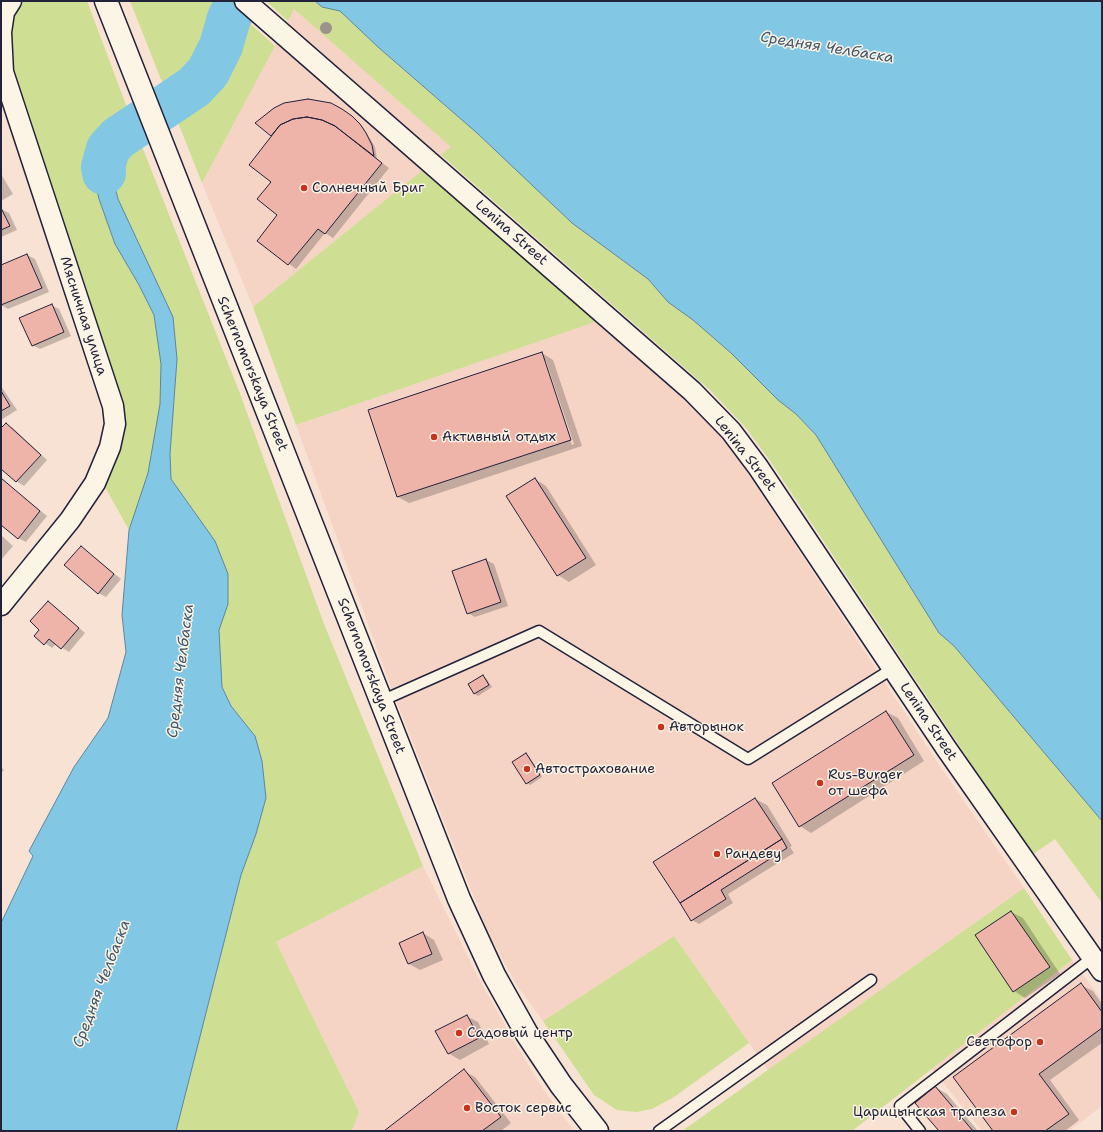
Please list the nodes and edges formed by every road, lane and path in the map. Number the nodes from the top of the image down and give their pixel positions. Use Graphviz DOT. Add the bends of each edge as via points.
graph roads {
  1 [pos="11,1"];
  2 [pos="106,1"];
  3 [pos="245,1"];
  4 [pos="1,605"];
  5 [pos="892,669"];
  6 [pos="381,701"];
  7 [pos="1097,965"];
  8 [pos="871,980"];
  9 [pos="597,1131"];
  10 [pos="659,1131"];
  11 [pos="920,1131"];
  1 -- 4 [label="street, Мясничная улица" via="4,12 1,32 3,72 113,406 115,424 110,447 95,483 70,520"];
  2 -- 6 [label="street, Sсhernomorskaya Street"];
  3 -- 5 [label="street, Lenina Street" via="692,391 731,431 758,467"];
  5 -- 6 [label="lane" via="748,759 539,631"];
  5 -- 7 [label="street, Lenina Street"];
  6 -- 9 [label="street, Sсhernomorskaya Street" via="459,899 494,975 535,1046"];
  7 -- 11 [label="lane" via="900,1106"];
  8 -- 10 [label="lane"];
}
